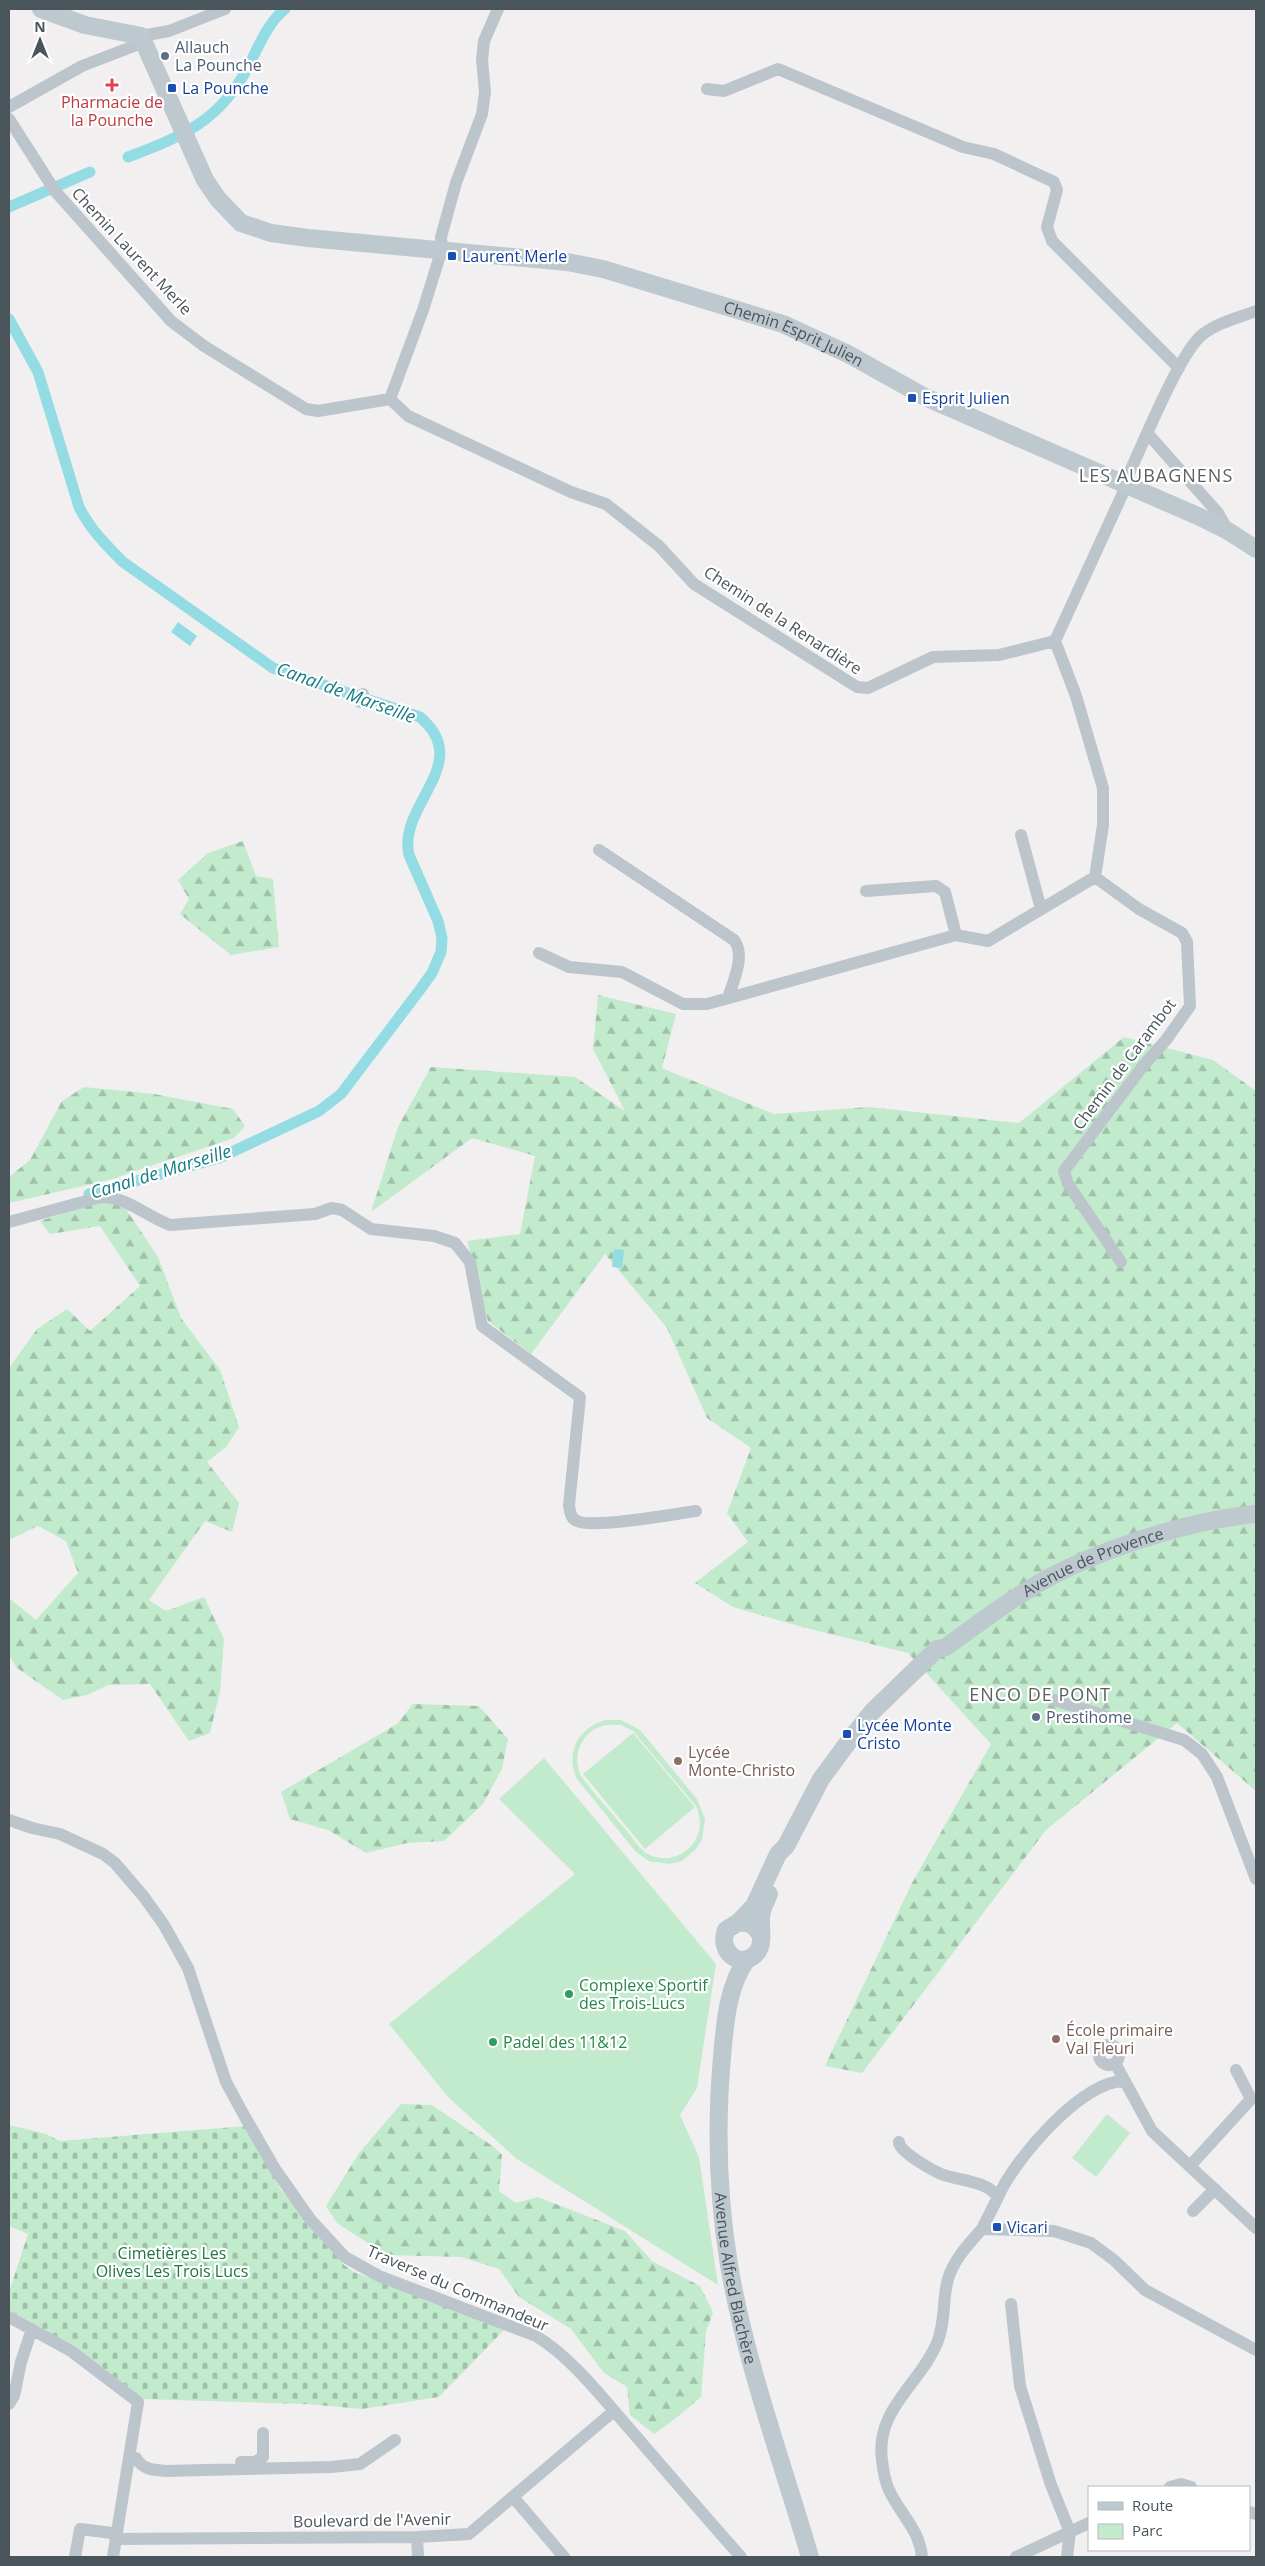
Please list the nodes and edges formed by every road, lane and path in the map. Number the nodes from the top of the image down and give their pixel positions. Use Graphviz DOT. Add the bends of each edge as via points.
graph roads {
  1 [pos="41,9"];
  2 [pos="225,9"];
  3 [pos="498,9"];
  4 [pos="141,36"];
  5 [pos="707,89"];
  6 [pos="9,106"];
  7 [pos="9,119"];
  8 [pos="442,249"];
  9 [pos="1256,311"];
  10 [pos="1179,368"];
  11 [pos="390,399"];
  12 [pos="1148,434"];
  13 [pos="1124,484"];
  14 [pos="1228,531"];
  15 [pos="1256,549"];
  16 [pos="1056,641"];
  17 [pos="1021,836"];
  18 [pos="599,850"];
  19 [pos="1095,878"];
  20 [pos="866,891"];
  21 [pos="1041,910"];
  22 [pos="956,935"];
  23 [pos="539,953"];
  24 [pos="728,998"];
  25 [pos="9,1222"];
  26 [pos="1121,1262"];
  27 [pos="696,1511"];
  28 [pos="1256,1514"];
  29 [pos="1051,1699"];
  30 [pos="9,1820"];
  31 [pos="786,1846"];
  32 [pos="1256,1879"];
  33 [pos="739,1922"];
  34 [pos="761,1935"];
  35 [pos="728,1953"];
  36 [pos="747,1959"];
  37 [pos="732,1990"];
  38 [pos="1115,2063"];
  39 [pos="1236,2070"];
  40 [pos="1125,2081"];
  41 [pos="1254,2099"];
  42 [pos="899,2142"];
  43 [pos="1190,2166"];
  44 [pos="1215,2189"];
  45 [pos="998,2197"];
  46 [pos="1193,2211"];
  47 [pos="1256,2228"];
  48 [pos="982,2229"];
  49 [pos="1011,2304"];
  50 [pos="9,2317"];
  51 [pos="32,2329"];
  52 [pos="1256,2350"];
  53 [pos="9,2404"];
  54 [pos="614,2411"];
  55 [pos="263,2433"];
  56 [pos="395,2440"];
  57 [pos="133,2458"];
  58 [pos="1174,2486"];
  59 [pos="1188,2486"];
  60 [pos="514,2498"];
  61 [pos="1088,2523"];
  62 [pos="1070,2532"];
  63 [pos="417,2537"];
  64 [pos="116,2539"];
  65 [pos="75,2557"];
  66 [pos="114,2557"];
  67 [pos="418,2557"];
  68 [pos="564,2557"];
  69 [pos="741,2557"];
  70 [pos="810,2557"];
  71 [pos="922,2557"];
  72 [pos="1016,2557"];
  73 [pos="1067,2557"];
  1 -- 4 [label="main road" via="85,25"];
  2 -- 4 [label="street" via="181,27"];
  3 -- 8 [label="street" via="484,41 484,106 456,183 441,237"];
  4 -- 6 [label="street" via="134,46 82,66"];
  4 -- 8 [label="main road, Chemin Esprit Julien" via="205,180 233,216 252,228 308,238"];
  5 -- 10 [label="street" via="724,92 778,69 963,146 994,154 1054,182 1057,190 1047,227 1052,241"];
  7 -- 11 [label="street, Chemin Laurent Merle" via="52,186 171,321 204,346 306,409 318,411"];
  8 -- 11 [label="street"];
  8 -- 13 [label="main road, Chemin Esprit Julien" via="567,262 603,269 783,324 848,354 925,397"];
  9 -- 10 [label="street" via="1201,335"];
  10 -- 12 [label="street"];
  11 -- 16 [label="street, Chemin de la Renardière" via="408,416 616,510 659,546 694,584 857,687 868,688 933,657 999,655"];
  12 -- 13 [label="street"];
  12 -- 14 [label="street" via="1218,513"];
  13 -- 14 [label="main road, Chemin Esprit Julien"];
  13 -- 16 [label="street" via="1123,493"];
  14 -- 15 [label="main road, Chemin Esprit Julien"];
  16 -- 19 [label="street" via="1103,788 1103,825"];
  17 -- 21 [label="street"];
  18 -- 24 [label="street" via="734,940 740,954"];
  19 -- 21 [label="street"];
  19 -- 26 [label="street, Chemin de Carambot" via="1186,937 1190,987 1190,1006 1064,1171 1068,1184"];
  20 -- 22 [label="street" via="936,886 945,892"];
  21 -- 22 [label="street" via="988,941"];
  22 -- 24 [label="street"];
  23 -- 24 [label="street" via="570,967 622,972 683,1004 696,1005"];
  25 -- 27 [label="street" via="101,1197 115,1197 150,1218 170,1225 315,1214 332,1208 342,1210 371,1229 434,1236 455,1243 470,1262 482,1326 580,1397 570,1515 576,1521 594,1524"];
  28 -- 31 [label="main road, Avenue de Provence" via="1183,1528 1090,1560 1050,1577 946,1647 937,1649 872,1712 821,1779"];
  29 -- 32 [label="street" via="1184,1740 1202,1754 1217,1777"];
  30 -- 54 [label="street, Traverse du Commandeur" via="60,1834 103,1854 115,1863 144,1898 164,1925 188,1968 226,2082 245,2118 310,2219 345,2257 379,2276 536,2336 564,2356"];
  31 -- 33 [label="main road, Avenue de Provence" via="778,1854 754,1906"];
  31 -- 34 [label="main road, Avenue de Provence" via="784,1859 762,1913"];
  33 -- 34 [label="main road" via="752,1924"];
  33 -- 35 [label="main road" via="729,1926 724,1936 723,1943"];
  34 -- 36 [label="main road" via="758,1951"];
  35 -- 36 [label="main road" via="734,1958"];
  35 -- 37 [label="main road, Avenue Alfred Blachère" via="732,1964"];
  36 -- 37 [label="main road, Avenue Alfred Blachère"];
  37 -- 70 [label="main road, Avenue Alfred Blachère" via="725,2022 720,2094 724,2228 757,2379"];
  38 -- 40 [label="street"];
  39 -- 41 [label="street"];
  40 -- 43 [label="street" via="1152,2131"];
  40 -- 45 [label="street" via="1110,2082 1086,2095 1031,2145"];
  41 -- 43 [label="street"];
  42 -- 45 [label="street" via="902,2151 941,2173 984,2186"];
  43 -- 44 [label="street"];
  44 -- 46 [label="street"];
  44 -- 47 [label="street"];
  45 -- 48 [label="street"];
  48 -- 52 [label="street" via="1054,2231 1092,2243 1145,2290"];
  48 -- 71 [label="street" via="959,2256 948,2280 942,2331 936,2346 888,2416 881,2438 881,2459 888,2490 915,2531"];
  49 -- 62 [label="street" via="1020,2386 1051,2485"];
  50 -- 51 [label="street"];
  51 -- 53 [label="street"];
  51 -- 57 [label="street" via="71,2351 138,2402"];
  54 -- 60 [label="street, Boulevard de l'Avenir"];
  54 -- 69 [label="street, Traverse du Commandeur"];
  55 -- 57 [label="street" via="263,2458 255,2462 158,2464"];
  56 -- 57 [label="street" via="360,2464 331,2467 166,2471 148,2469"];
  57 -- 64 [label="street"];
  58 -- 59 [label="street"];
  60 -- 63 [label="street, Boulevard de l'Avenir" via="469,2534"];
  60 -- 68 [label="street"];
  61 -- 62 [label="street"];
  62 -- 72 [label="street"];
  62 -- 73 [label="street"];
  63 -- 64 [label="street, Boulevard de l'Avenir"];
  63 -- 67 [label="street"];
  64 -- 65 [label="street, Boulevard de l'Avenir" via="112,2533 80,2530"];
  64 -- 66 [label="street"];
}
